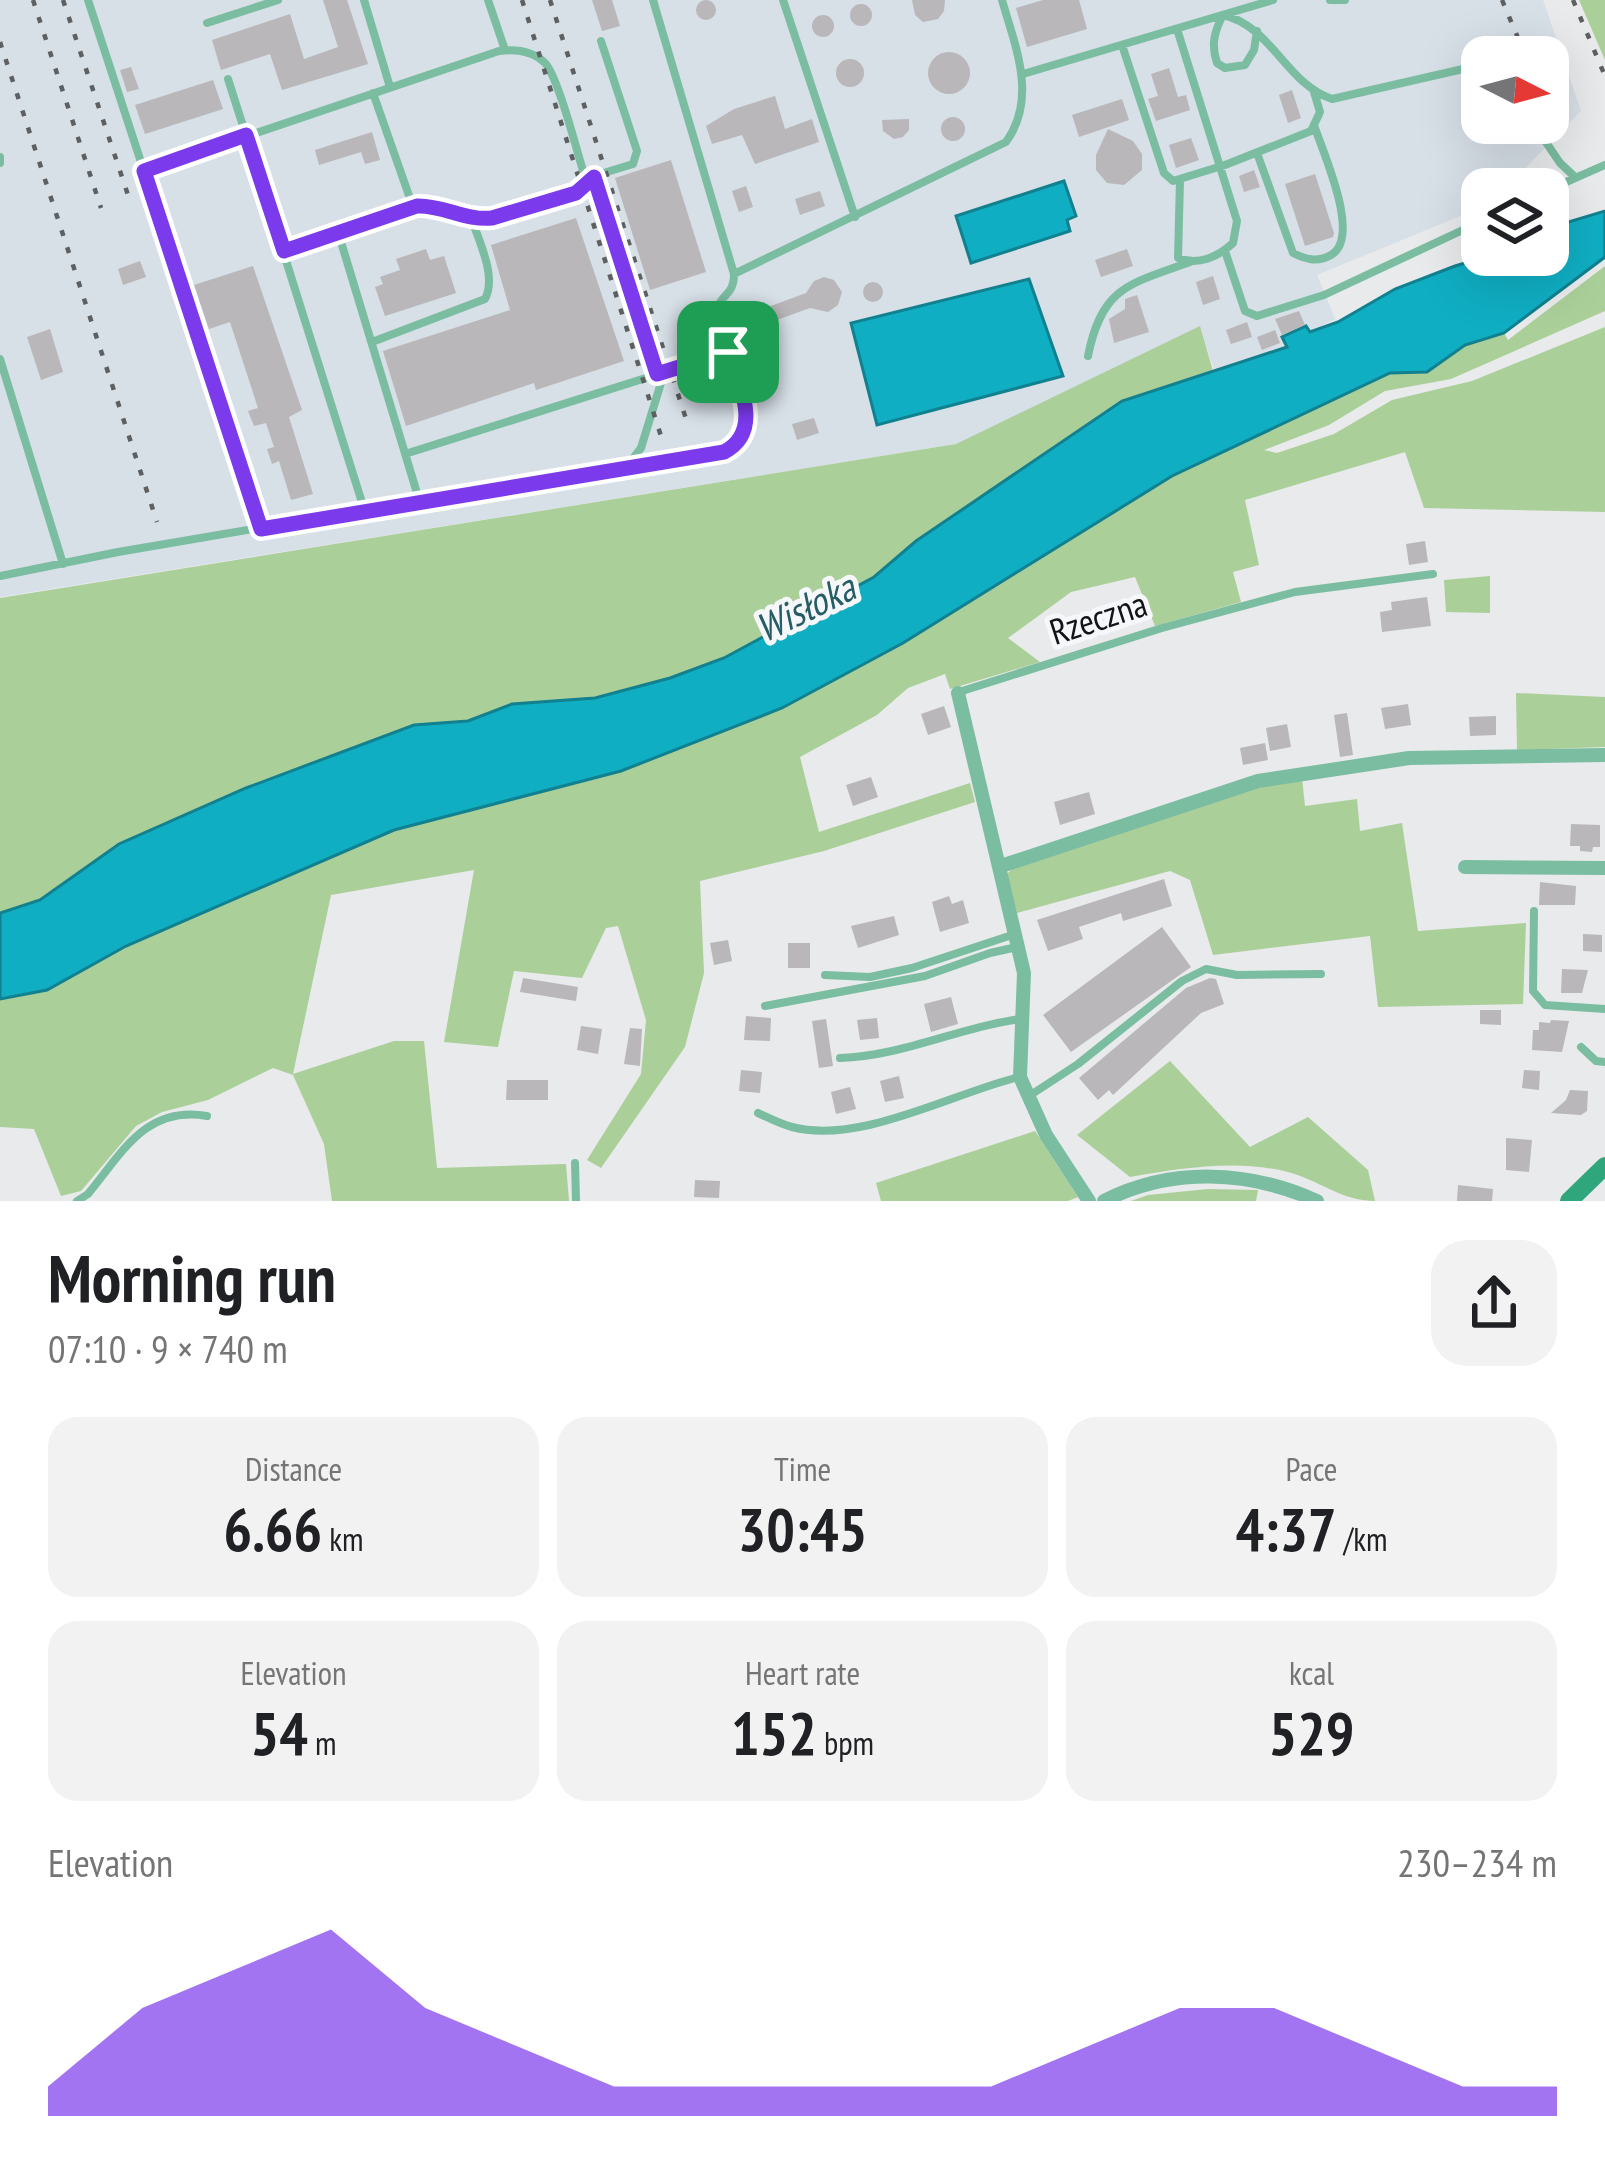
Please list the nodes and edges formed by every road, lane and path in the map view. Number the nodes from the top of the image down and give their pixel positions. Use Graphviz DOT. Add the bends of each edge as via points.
graph roads {
  1 [pos="88,0"];
  2 [pos="278,0"];
  3 [pos="364,0"];
  4 [pos="488,0"];
  5 [pos="653,0"];
  6 [pos="783,0"];
  7 [pos="1002,0"];
  8 [pos="1273,0"];
  9 [pos="1330,0"];
  10 [pos="1345,0"];
  11 [pos="1223,15"];
  12 [pos="207,23"];
  13 [pos="1177,28"];
  14 [pos="1257,31"];
  15 [pos="602,41"];
  16 [pos="1122,45"];
  17 [pos="505,50"];
  18 [pos="1461,70"];
  19 [pos="1023,74"];
  20 [pos="228,79"];
  21 [pos="390,87"];
  22 [pos="1313,91"];
  23 [pos="373,93"];
  24 [pos="1314,125"];
  25 [pos="246,135"];
  26 [pos="1547,144"];
  27 [pos="1257,153"];
  28 [pos="1605,165"];
  29 [pos="1222,166"];
  30 [pos="144,171"];
  31 [pos="1575,177"];
  32 [pos="1180,180"];
  33 [pos="1569,180"];
  34 [pos="591,181"];
  35 [pos="413,207"];
  36 [pos="855,217"];
  37 [pos="472,218"];
  38 [pos="1461,231"];
  39 [pos="338,232"];
  40 [pos="1225,250"];
  41 [pos="284,251"];
  42 [pos="1192,262"];
  43 [pos="734,274"];
  44 [pos="372,342"];
  45 [pos="728,352"];
  46 [pos="1088,356"];
  47 [pos="0,359"];
  48 [pos="661,373"];
  49 [pos="405,454"];
  50 [pos="625,469"];
  51 [pos="420,503"];
  52 [pos="365,512"];
  53 [pos="261,529"];
  54 [pos="63,564"];
  55 [pos="1433,574"];
  56 [pos="0,576"];
  57 [pos="958,693"];
  58 [pos="1605,755"];
  59 [pos="1001,866"];
  60 [pos="1465,866"];
  61 [pos="1605,868"];
  62 [pos="1534,911"];
  63 [pos="1018,940"];
  64 [pos="1321,974"];
  65 [pos="825,975"];
  66 [pos="765,1006"];
  67 [pos="1605,1009"];
  68 [pos="1021,1019"];
  69 [pos="1581,1047"];
  70 [pos="840,1058"];
  71 [pos="1605,1062"];
  72 [pos="1020,1077"];
  73 [pos="1027,1097"];
  74 [pos="758,1113"];
  75 [pos="207,1116"];
  76 [pos="574,1163"];
  77 [pos="1605,1166"];
  78 [pos="76,1201"];
  79 [pos="576,1201"];
  80 [pos="1089,1201"];
  81 [pos="1104,1201"];
  82 [pos="1317,1201"];
  83 [pos="1569,1201"];
  1 -- 30 [label="lane"];
  2 -- 12 [label="lane"];
  3 -- 21 [label="lane"];
  4 -- 17 [label="lane"];
  5 -- 43 [label="lane"];
  6 -- 36 [label="lane"];
  7 -- 19 [label="lane"];
  8 -- 11 [label="lane"];
  9 -- 10 [label="lane"];
  11 -- 13 [label="lane"];
  11 -- 14 [label="lane"];
  11 -- 14 [label="lane" via="1213,41 1225,68 1245,65"];
  13 -- 16 [label="lane"];
  13 -- 29 [label="lane"];
  14 -- 22 [label="lane"];
  15 -- 34 [label="lane" via="638,156"];
  16 -- 19 [label="lane"];
  16 -- 32 [label="lane" via="1164,173"];
  17 -- 21 [label="lane"];
  17 -- 34 [label="lane" via="526,52 551,72"];
  18 -- 22 [label="lane" via="1341,100"];
  19 -- 36 [label="lane" via="1006,142"];
  20 -- 25 [label="lane"];
  21 -- 23 [label="lane"];
  22 -- 24 [label="lane" via="1320,112"];
  23 -- 25 [label="lane"];
  23 -- 35 [label="lane"];
  24 -- 27 [label="lane"];
  24 -- 27 [label="lane" via="1345,227 1329,256 1293,253"];
  25 -- 30 [label="lane"];
  25 -- 41 [label="lane"];
  26 -- 31 [label="lane"];
  27 -- 29 [label="lane"];
  28 -- 31 [label="lane"];
  29 -- 32 [label="lane"];
  29 -- 40 [label="lane" via="1237,221"];
  30 -- 53 [label="lane"];
  31 -- 33 [label="lane"];
  32 -- 42 [label="lane" via="1176,250"];
  34 -- 37 [label="lane" via="576,193"];
  34 -- 48 [label="lane"];
  35 -- 37 [label="lane"];
  35 -- 39 [label="lane"];
  36 -- 43 [label="lane"];
  37 -- 44 [label="lane" via="489,276 485,299"];
  38 -- 40 [label="lane" via="1324,295 1257,316 1245,311"];
  39 -- 41 [label="lane"];
  39 -- 44 [label="lane"];
  40 -- 42 [label="lane"];
  41 -- 52 [label="lane"];
  42 -- 46 [label="lane" via="1117,292 1096,322"];
  43 -- 45 [label="lane" via="717,312"];
  44 -- 49 [label="lane"];
  45 -- 48 [label="lane"];
  45 -- 50 [label="lane" via="746,406 740,441 724,452"];
  47 -- 54 [label="lane"];
  48 -- 49 [label="lane"];
  48 -- 50 [label="lane" via="647,434"];
  49 -- 51 [label="lane"];
  50 -- 51 [label="lane"];
  51 -- 52 [label="lane"];
  52 -- 53 [label="lane"];
  53 -- 54 [label="lane"];
  54 -- 56 [label="lane"];
  55 -- 57 [label="lane, Rzeczna" via="1295,592"];
  57 -- 59 [label="street, Rzeczna"];
  58 -- 59 [label="street" via="1408,758 1258,781"];
  59 -- 63 [label="street, Rzeczna"];
  60 -- 61 [label="street"];
  62 -- 67 [label="lane" via="1533,991 1545,1005"];
  63 -- 65 [label="lane" via="870,976"];
  63 -- 66 [label="lane" via="925,976"];
  63 -- 68 [label="street, Rzeczna"];
  64 -- 73 [label="lane" via="1206,969"];
  68 -- 70 [label="lane" via="876,1057"];
  68 -- 72 [label="street, Rzeczna"];
  69 -- 71 [label="lane"];
  72 -- 73 [label="street, Rzeczna"];
  72 -- 74 [label="lane" via="899,1117 830,1129 790,1127"];
  73 -- 80 [label="street, Rzeczna"];
  75 -- 78 [label="lane" via="167,1115 142,1130"];
  76 -- 79 [label="lane"];
  77 -- 83 [label="street"];
  81 -- 82 [label="street" via="1149,1182 1230,1177"];
}
